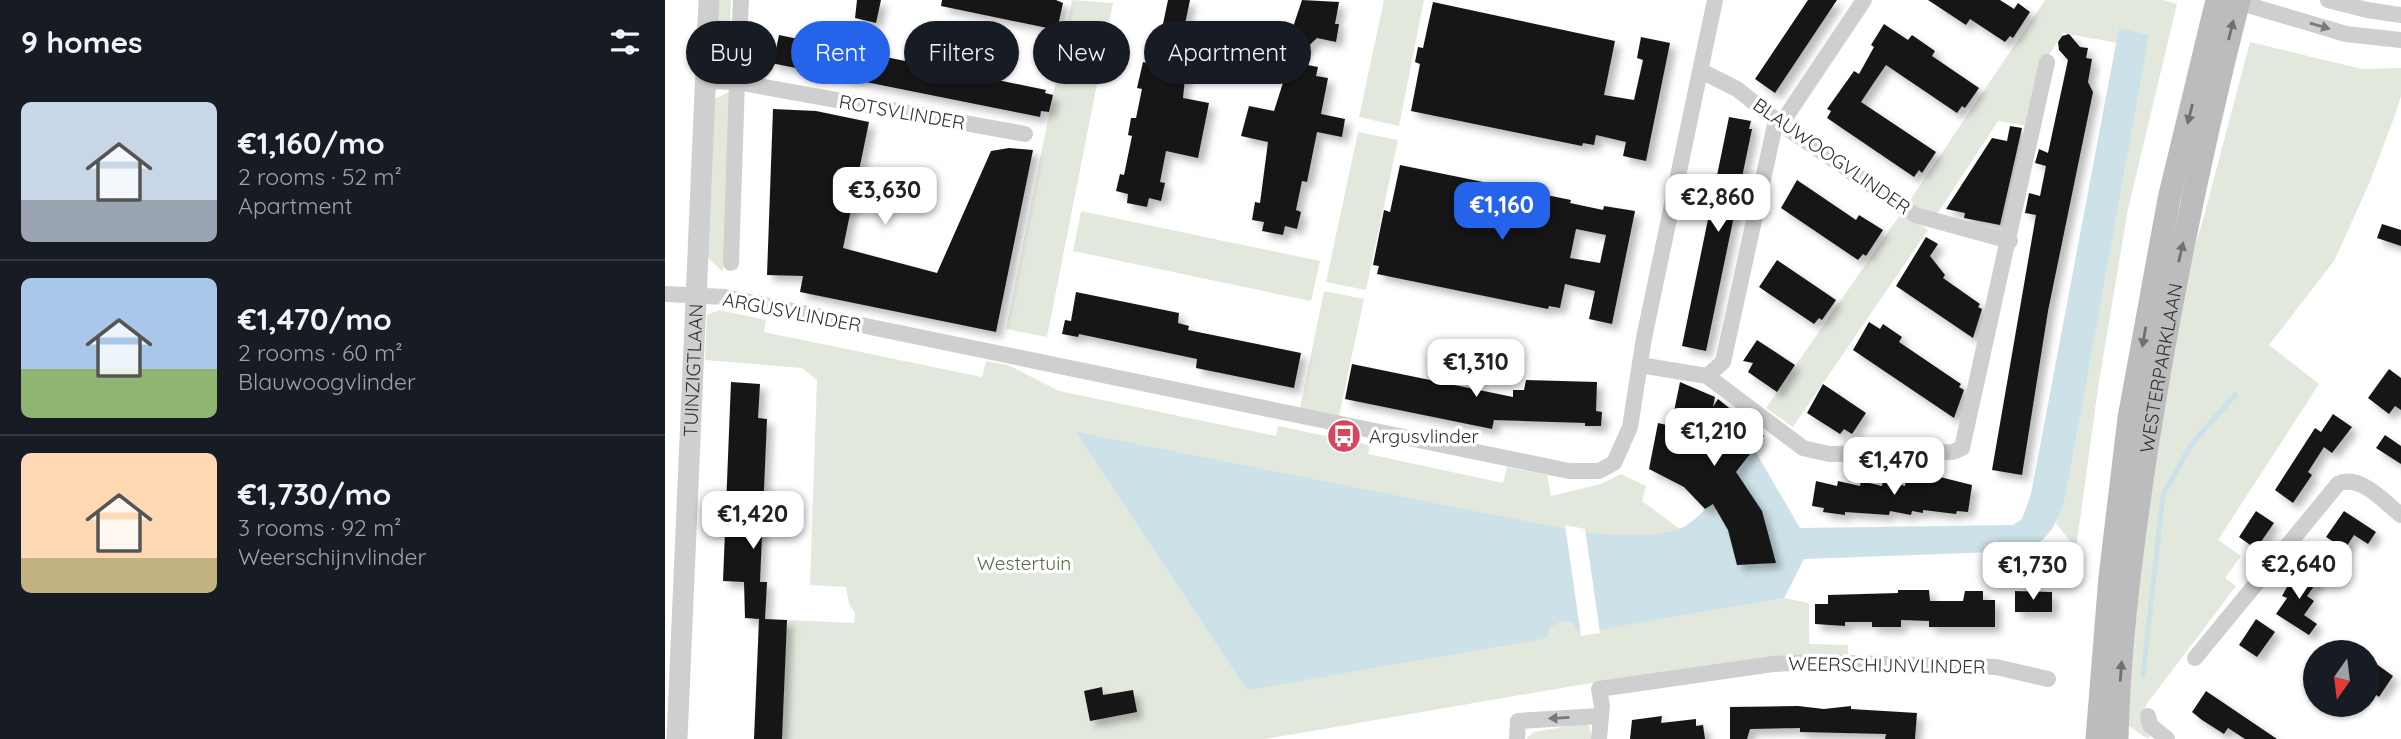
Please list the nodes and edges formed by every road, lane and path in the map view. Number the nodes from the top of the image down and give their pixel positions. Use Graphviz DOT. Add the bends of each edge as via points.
graph roads {
  1 [pos="709,0"];
  2 [pos="741,0"];
  3 [pos="1715,0"];
  4 [pos="1864,0"];
  5 [pos="2231,0"];
  6 [pos="2328,0"];
  7 [pos="2401,15"];
  8 [pos="708,21"];
  9 [pos="740,21"];
  10 [pos="2401,40"];
  11 [pos="2047,62"];
  12 [pos="1701,71"];
  13 [pos="706,84"];
  14 [pos="737,84"];
  15 [pos="748,84"];
  16 [pos="1779,122"];
  17 [pos="1025,134"];
  18 [pos="2010,241"];
  19 [pos="731,263"];
  20 [pos="665,294"];
  21 [pos="696,295"];
  22 [pos="1640,365"];
  23 [pos="1707,376"];
  24 [pos="2401,516"];
  25 [pos="2196,658"];
  26 [pos="2048,680"];
  27 [pos="1600,716"];
  28 [pos="2147,716"];
  29 [pos="677,739"];
  30 [pos="1517,739"];
  31 [pos="1599,739"];
  32 [pos="2097,739"];
  33 [pos="2117,739"];
  34 [pos="2167,739"];
  1 -- 8 [label="street, TUINZIGTLAAN"];
  2 -- 9 [label="street"];
  3 -- 12 [label="street, ARGUSVLINDER"];
  4 -- 16 [label="street"];
  5 -- 10 [label="street, one-way" via="2346,34"];
  5 -- 32 [label="main road, WESTERPARKLAAN, one-way" via="2169,199 2129,418"];
  33 -- 5 [label="main road, WESTERPARKLAAN, one-way" via="2130,559 2177,267"];
  6 -- 7 [label="street"];
  11 -- 18 [label="street"];
  12 -- 16 [label="street, BLAUWOOGVLINDER" via="1737,89"];
  12 -- 22 [label="street, ARGUSVLINDER"];
  13 -- 21 [label="street, TUINZIGTLAAN"];
  14 -- 19 [label="street"];
  15 -- 17 [label="street, ROTSVLINDER"];
  16 -- 18 [label="street, BLAUWOOGVLINDER" via="1915,215"];
  16 -- 23 [label="street" via="1723,362"];
  18 -- 23 [label="street" via="1962,448 1953,452 1829,454 1803,448"];
  20 -- 21 [label="street, ARGUSVLINDER"];
  21 -- 22 [label="street, ARGUSVLINDER" via="725,297 1586,473 1614,463 1623,446"];
  21 -- 29 [label="street, TUINZIGTLAAN"];
  22 -- 23 [label="street"];
  24 -- 25 [label="street" via="2356,482 2338,484"];
  26 -- 27 [label="street, WEERSCHIJNVLINDER" via="1996,667 1773,664 1599,689"];
  27 -- 30 [label="street, one-way" via="1518,721"];
  27 -- 31 [label="street"];
  28 -- 34 [label="street" via="2150,725"];
}
